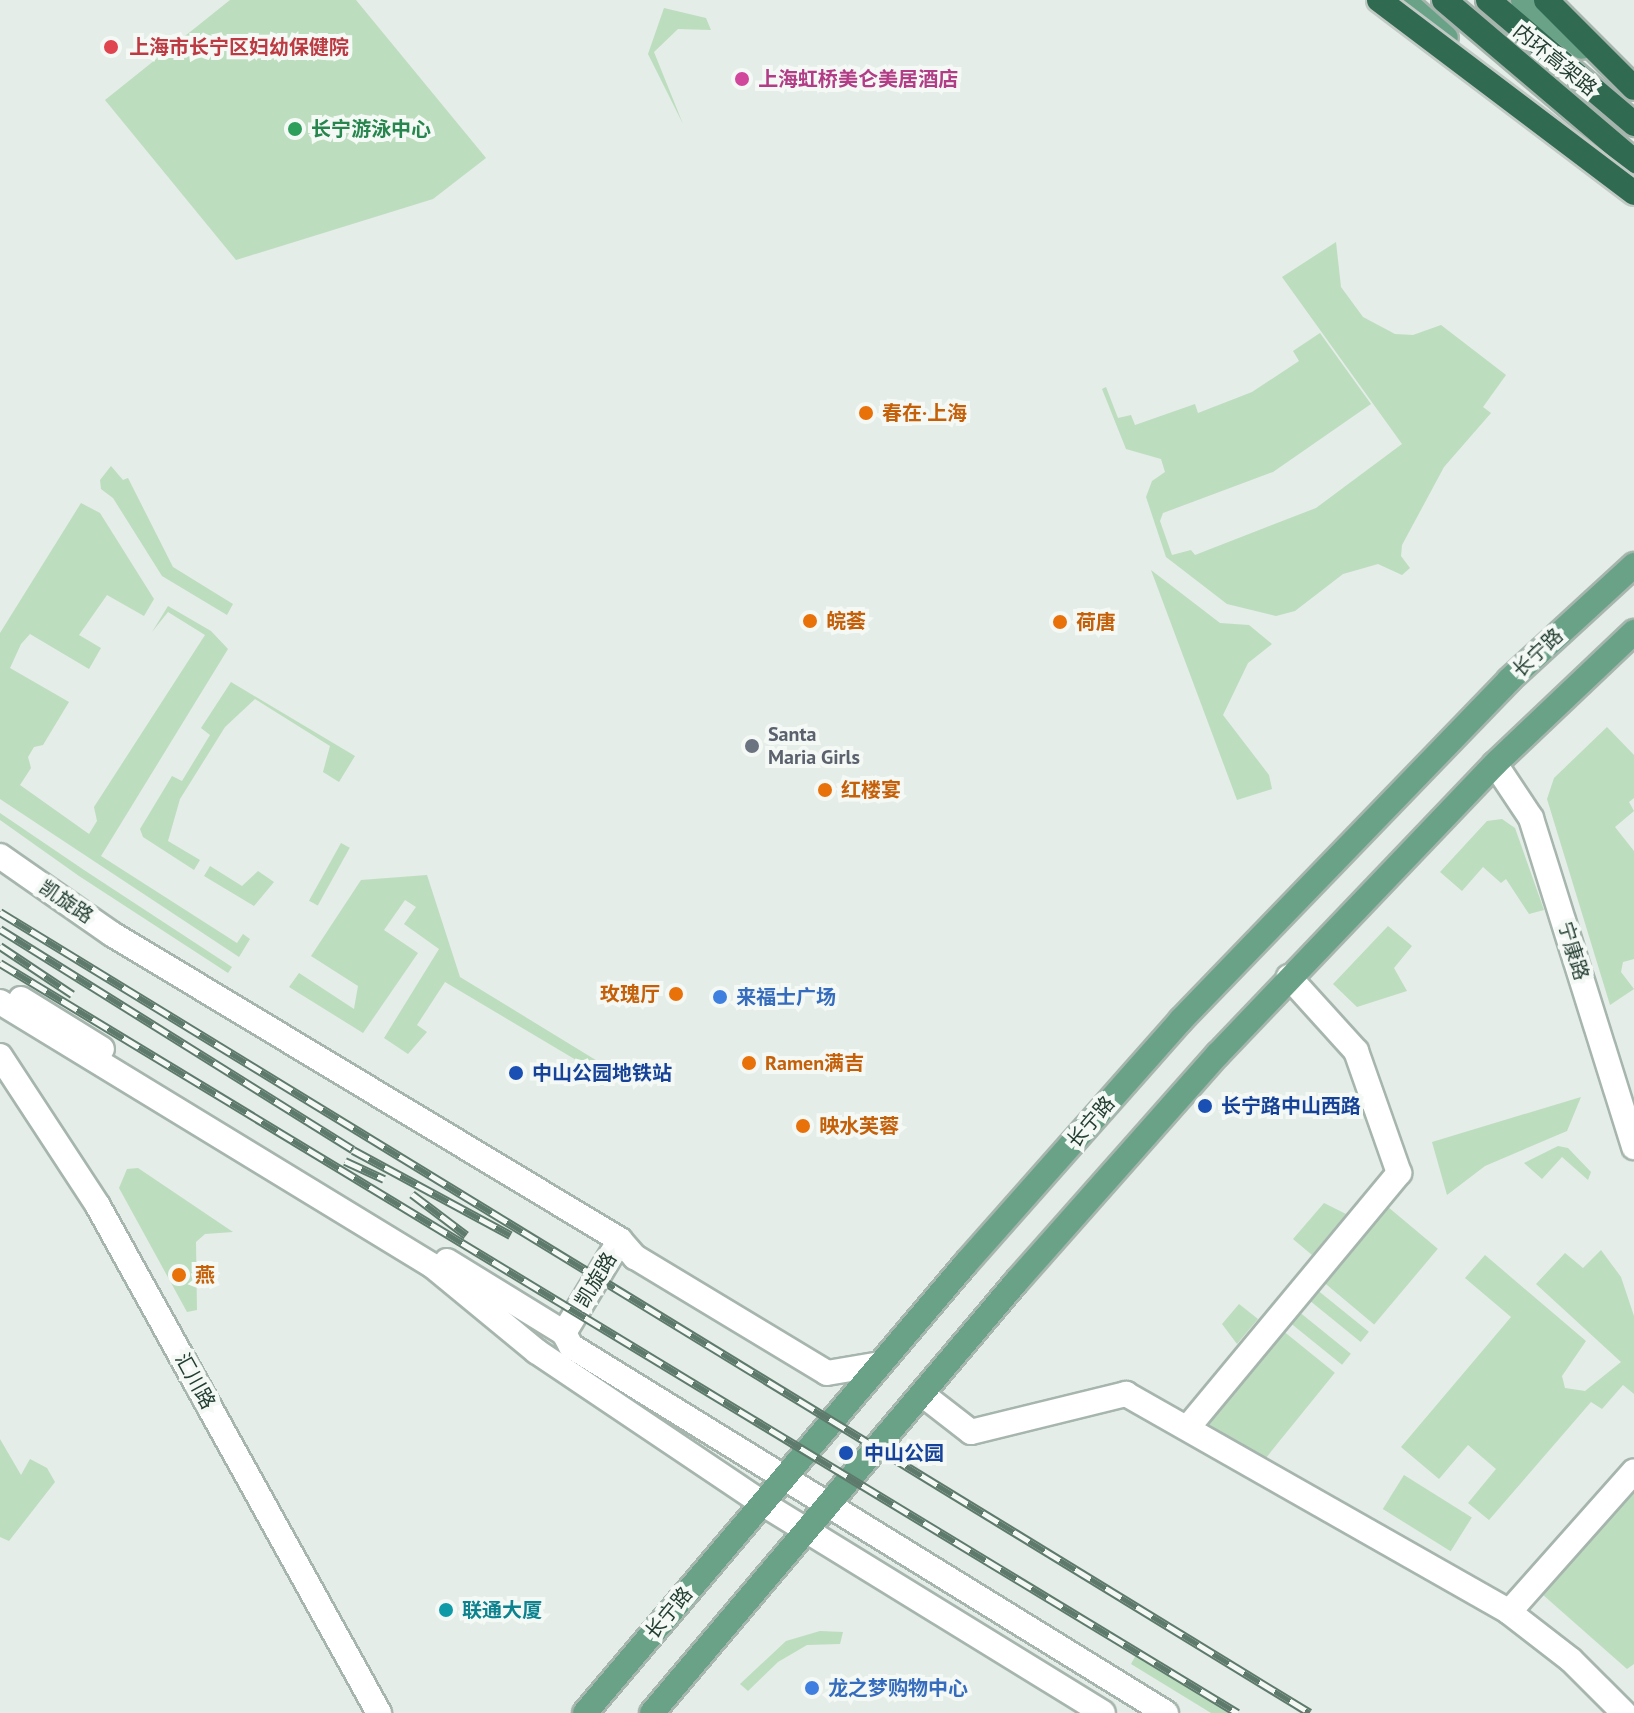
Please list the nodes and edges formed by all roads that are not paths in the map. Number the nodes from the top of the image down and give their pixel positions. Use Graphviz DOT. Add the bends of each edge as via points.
graph roads {
  1 [pos="1379,0"];
  2 [pos="1403,0"];
  3 [pos="1444,0"];
  4 [pos="1488,0"];
  5 [pos="1523,0"];
  6 [pos="1546,0"];
  7 [pos="1634,88"];
  8 [pos="1634,124"];
  9 [pos="1634,161"];
  10 [pos="1634,195"];
  11 [pos="1634,565"];
  12 [pos="1634,632"];
  13 [pos="1495,764"];
  14 [pos="0,856"];
  15 [pos="1289,977"];
  16 [pos="0,986"];
  17 [pos="0,1002"];
  18 [pos="0,1056"];
  19 [pos="1634,1147"];
  20 [pos="620,1240"];
  21 [pos="564,1333"];
  22 [pos="880,1364"];
  23 [pos="922,1394"];
  24 [pos="1189,1426"];
  25 [pos="1634,1471"];
  26 [pos="785,1476"];
  27 [pos="762,1503"];
  28 [pos="831,1504"];
  29 [pos="808,1532"];
  30 [pos="1509,1612"];
  31 [pos="379,1713"];
  32 [pos="585,1713"];
  33 [pos="652,1713"];
  34 [pos="1103,1713"];
  35 [pos="1166,1713"];
  36 [pos="1624,1713"];
  1 -- 10 [label="highway, bridge"];
  2 -- 10 [label="main road"];
  3 -- 9 [label="highway, 内环高架路"];
  4 -- 8 [label="highway, 内环高架路"];
  5 -- 7 [label="main road"];
  6 -- 7 [label="highway"];
  11 -- 22 [label="main road, 长宁路" via="1509,680 1181,1020"];
  12 -- 13 [label="main road"];
  13 -- 15 [label="main road"];
  13 -- 19 [label="street, 宁康路" via="1531,818"];
  14 -- 20 [label="street, 凯旋路" via="152,958"];
  15 -- 23 [label="main road"];
  15 -- 24 [label="street" via="1356,1051 1399,1173"];
  16 -- 21 [label="street"];
  17 -- 27 [label="street" via="433,1266 536,1351"];
  18 -- 31 [label="street, 汇川路" via="98,1206"];
  20 -- 21 [label="street, 凯旋路"];
  20 -- 22 [label="street" via="635,1257 827,1373"];
  21 -- 26 [label="street" via="571,1346"];
  22 -- 26 [label="main road, 长宁路"];
  23 -- 24 [label="street" via="971,1432 1126,1394"];
  23 -- 28 [label="main road"];
  24 -- 30 [label="street"];
  25 -- 30 [label="street"];
  26 -- 27 [label="main road, 长宁路"];
  26 -- 28 [label="street"];
  27 -- 29 [label="street"];
  27 -- 32 [label="main road, 长宁路"];
  28 -- 29 [label="main road"];
  28 -- 35 [label="street"];
  29 -- 33 [label="main road"];
  29 -- 34 [label="street"];
  30 -- 36 [label="street" via="1571,1660"];
}
